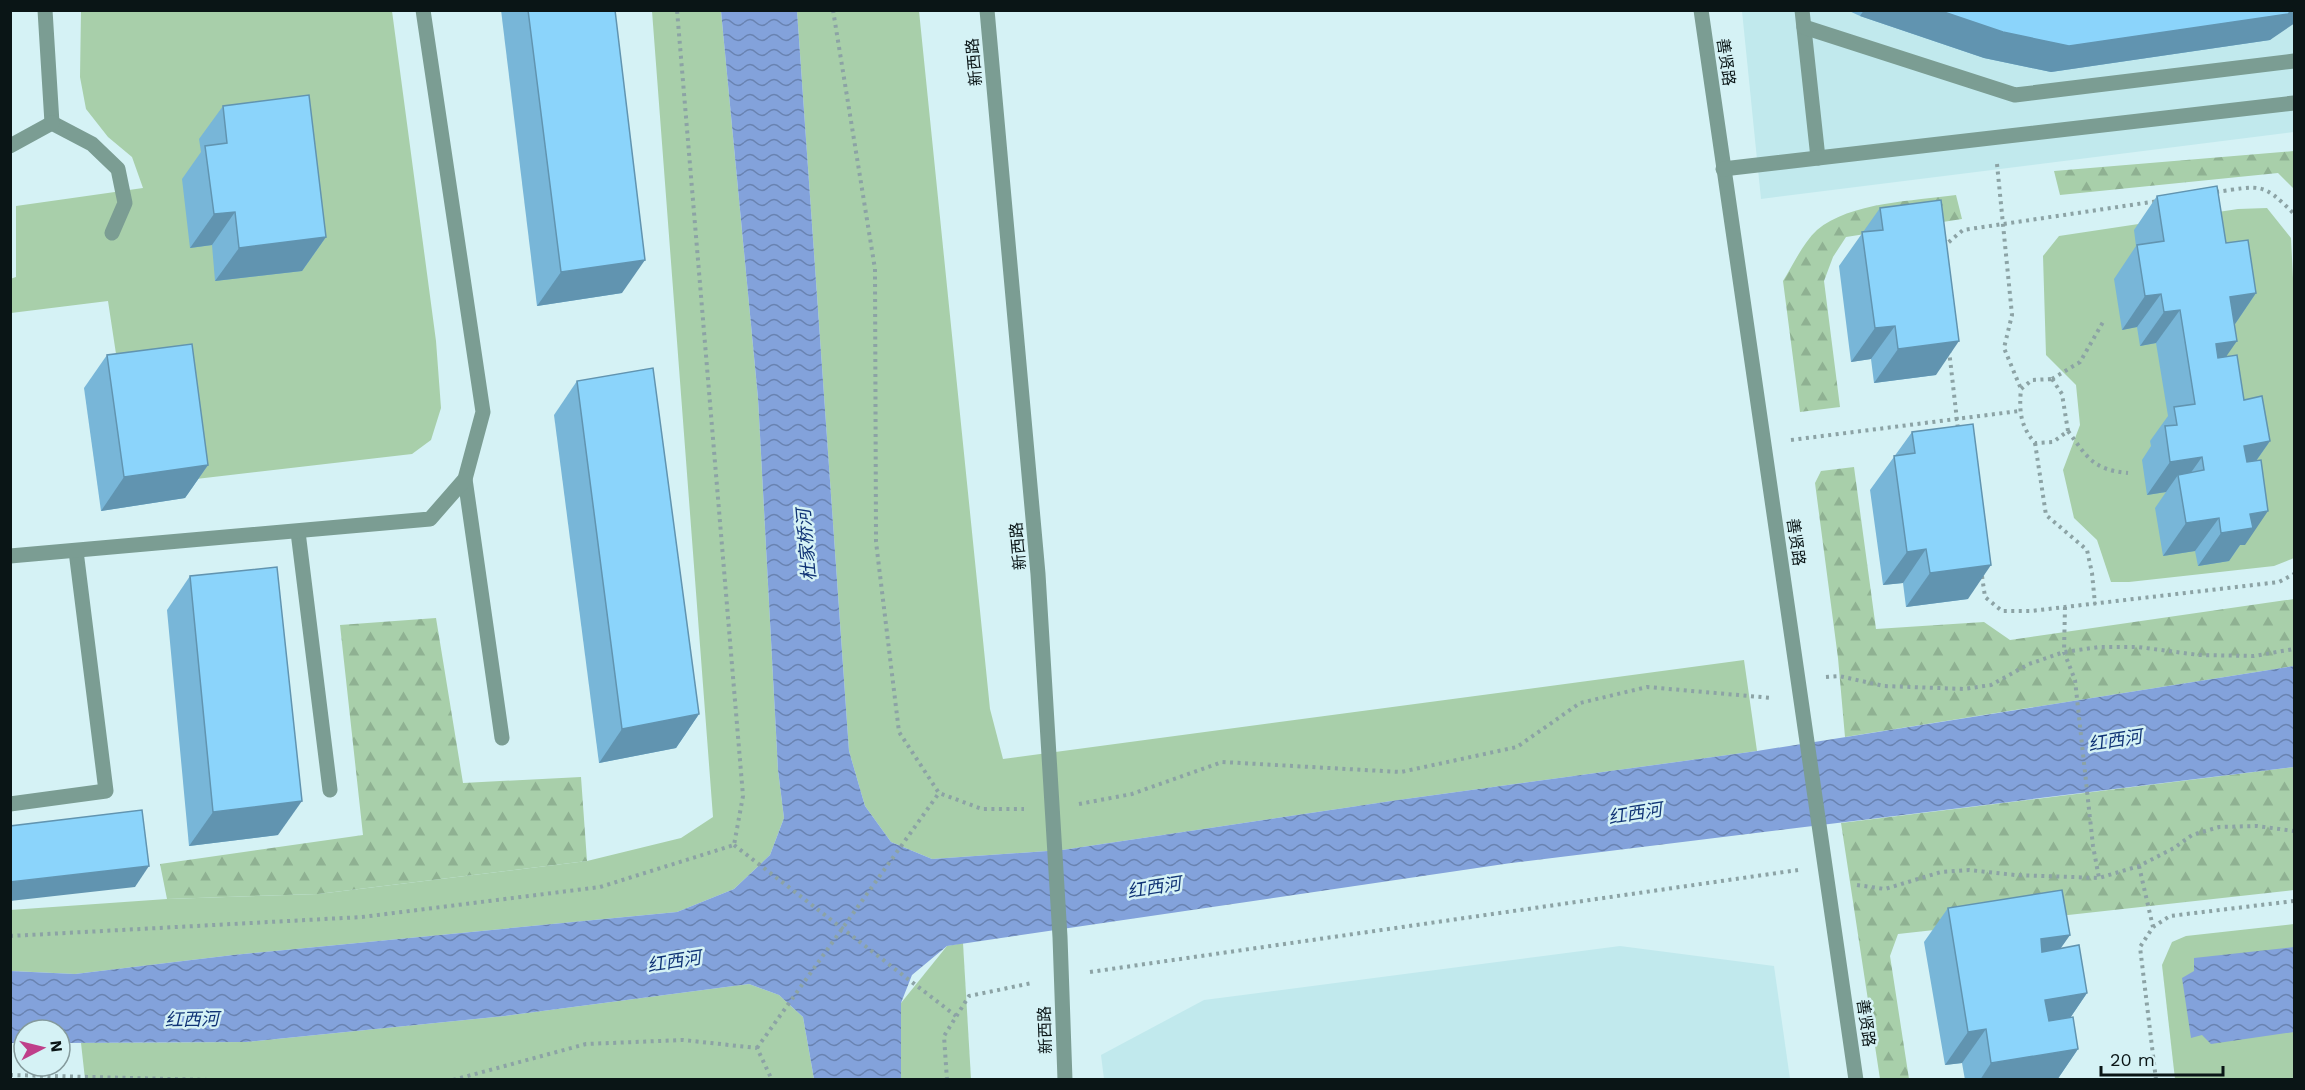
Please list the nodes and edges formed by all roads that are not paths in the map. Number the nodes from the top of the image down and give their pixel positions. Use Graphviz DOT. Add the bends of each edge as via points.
graph roads {
  1 [pos="45,10"];
  2 [pos="423,10"];
  3 [pos="987,10"];
  4 [pos="1701,10"];
  5 [pos="1802,10"];
  6 [pos="1804,27"];
  7 [pos="2295,61"];
  8 [pos="2295,103"];
  9 [pos="52,123"];
  10 [pos="10,146"];
  11 [pos="1818,158"];
  12 [pos="1724,169"];
  13 [pos="112,232"];
  14 [pos="465,479"];
  15 [pos="298,532"];
  16 [pos="76,551"];
  17 [pos="10,556"];
  18 [pos="502,738"];
  19 [pos="330,790"];
  20 [pos="10,804"];
  21 [pos="1065,1080"];
  22 [pos="1856,1080"];
  1 -- 9 [label="street"];
  2 -- 14 [label="street" via="483,412"];
  3 -- 21 [label="street, 新西路" via="1038,573"];
  4 -- 12 [label="street, 善贤路"];
  5 -- 6 [label="street"];
  6 -- 7 [label="street" via="2015,95"];
  6 -- 11 [label="street"];
  8 -- 11 [label="street"];
  9 -- 10 [label="street"];
  9 -- 13 [label="street" via="92,144 118,169 125,203"];
  11 -- 12 [label="street"];
  12 -- 22 [label="street, 善贤路"];
  14 -- 15 [label="street" via="430,519"];
  14 -- 18 [label="street"];
  15 -- 16 [label="street"];
  15 -- 19 [label="street"];
  16 -- 17 [label="street"];
  16 -- 20 [label="street" via="106,791"];
}
